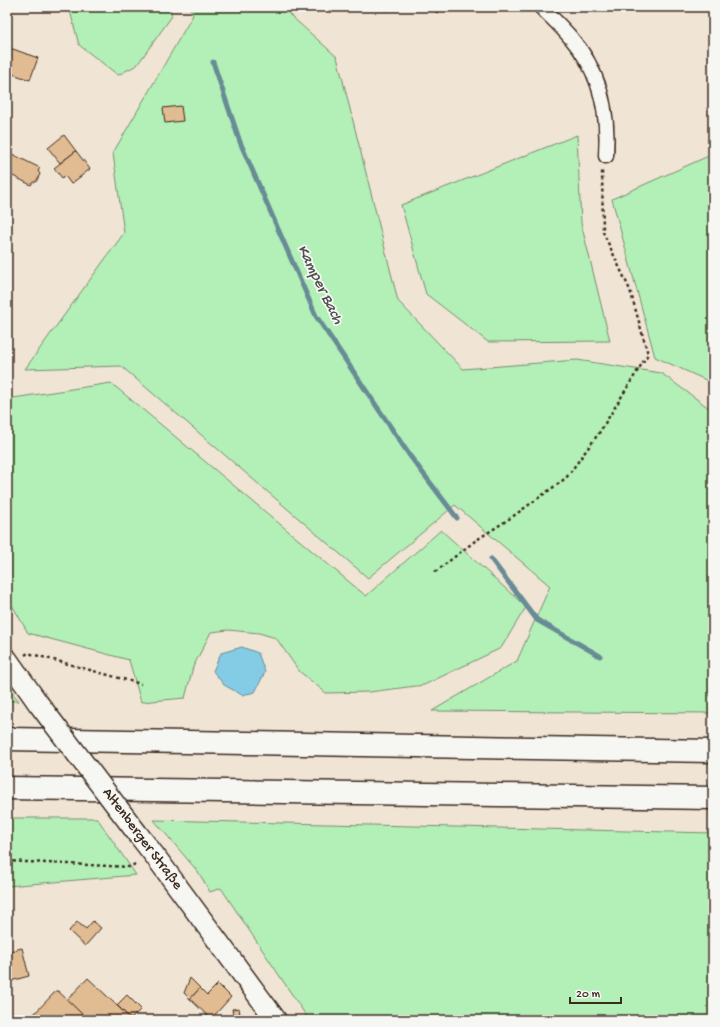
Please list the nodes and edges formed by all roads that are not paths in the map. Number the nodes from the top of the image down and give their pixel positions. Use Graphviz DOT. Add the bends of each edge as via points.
graph roads {
  1 [pos="541,7"];
  2 [pos="606,156"];
  3 [pos="9,661"];
  4 [pos="7,739"];
  5 [pos="713,751"];
  6 [pos="7,788"];
  7 [pos="713,798"];
  8 [pos="276,1020"];
  1 -- 2 [label="street" via="572,38 588,62 600,89 607,135"];
  3 -- 8 [label="main road, Altenberger Straße, bridge"];
  4 -- 5 [label="highway"];
  6 -- 7 [label="highway"];
}
